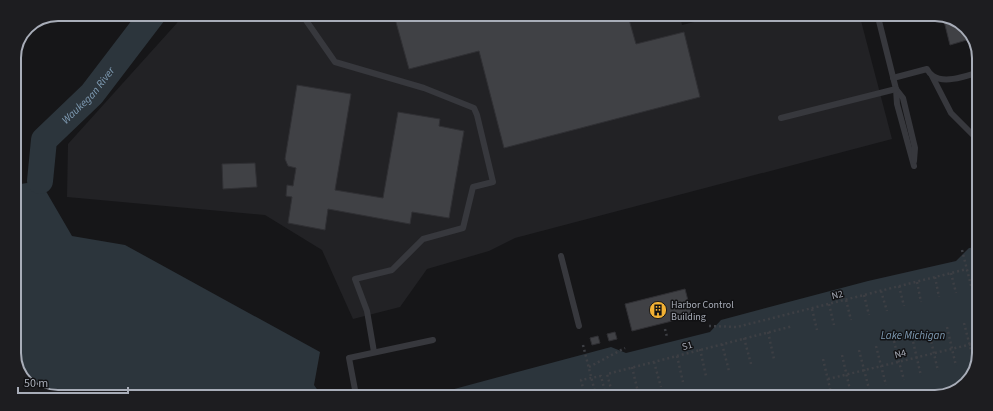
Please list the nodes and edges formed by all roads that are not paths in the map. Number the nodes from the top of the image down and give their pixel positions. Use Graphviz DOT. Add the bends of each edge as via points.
graph roads {
  1 [pos="307,21"];
  2 [pos="879,21"];
  3 [pos="972,74"];
  4 [pos="932,76"];
  5 [pos="893,78"];
  6 [pos="896,89"];
  7 [pos="781,118"];
  8 [pos="972,134"];
  9 [pos="562,256"];
  10 [pos="579,326"];
  11 [pos="433,340"];
  12 [pos="374,352"];
  13 [pos="355,390"];
  1 -- 12 [label="lane" via="335,62 424,88 474,108 493,182 473,187 463,228 423,239 392,270 355,279 367,311"];
  2 -- 5 [label="lane"];
  3 -- 4 [label="lane" via="943,80"];
  4 -- 5 [label="lane" via="926,69"];
  4 -- 8 [label="lane" via="952,113"];
  5 -- 6 [label="lane"];
  6 -- 6 [label="lane" via="897,104 914,166 915,148 903,98"];
  6 -- 7 [label="lane"];
  9 -- 10 [label="lane"];
  11 -- 12 [label="lane"];
  12 -- 13 [label="lane" via="349,358"];
}
